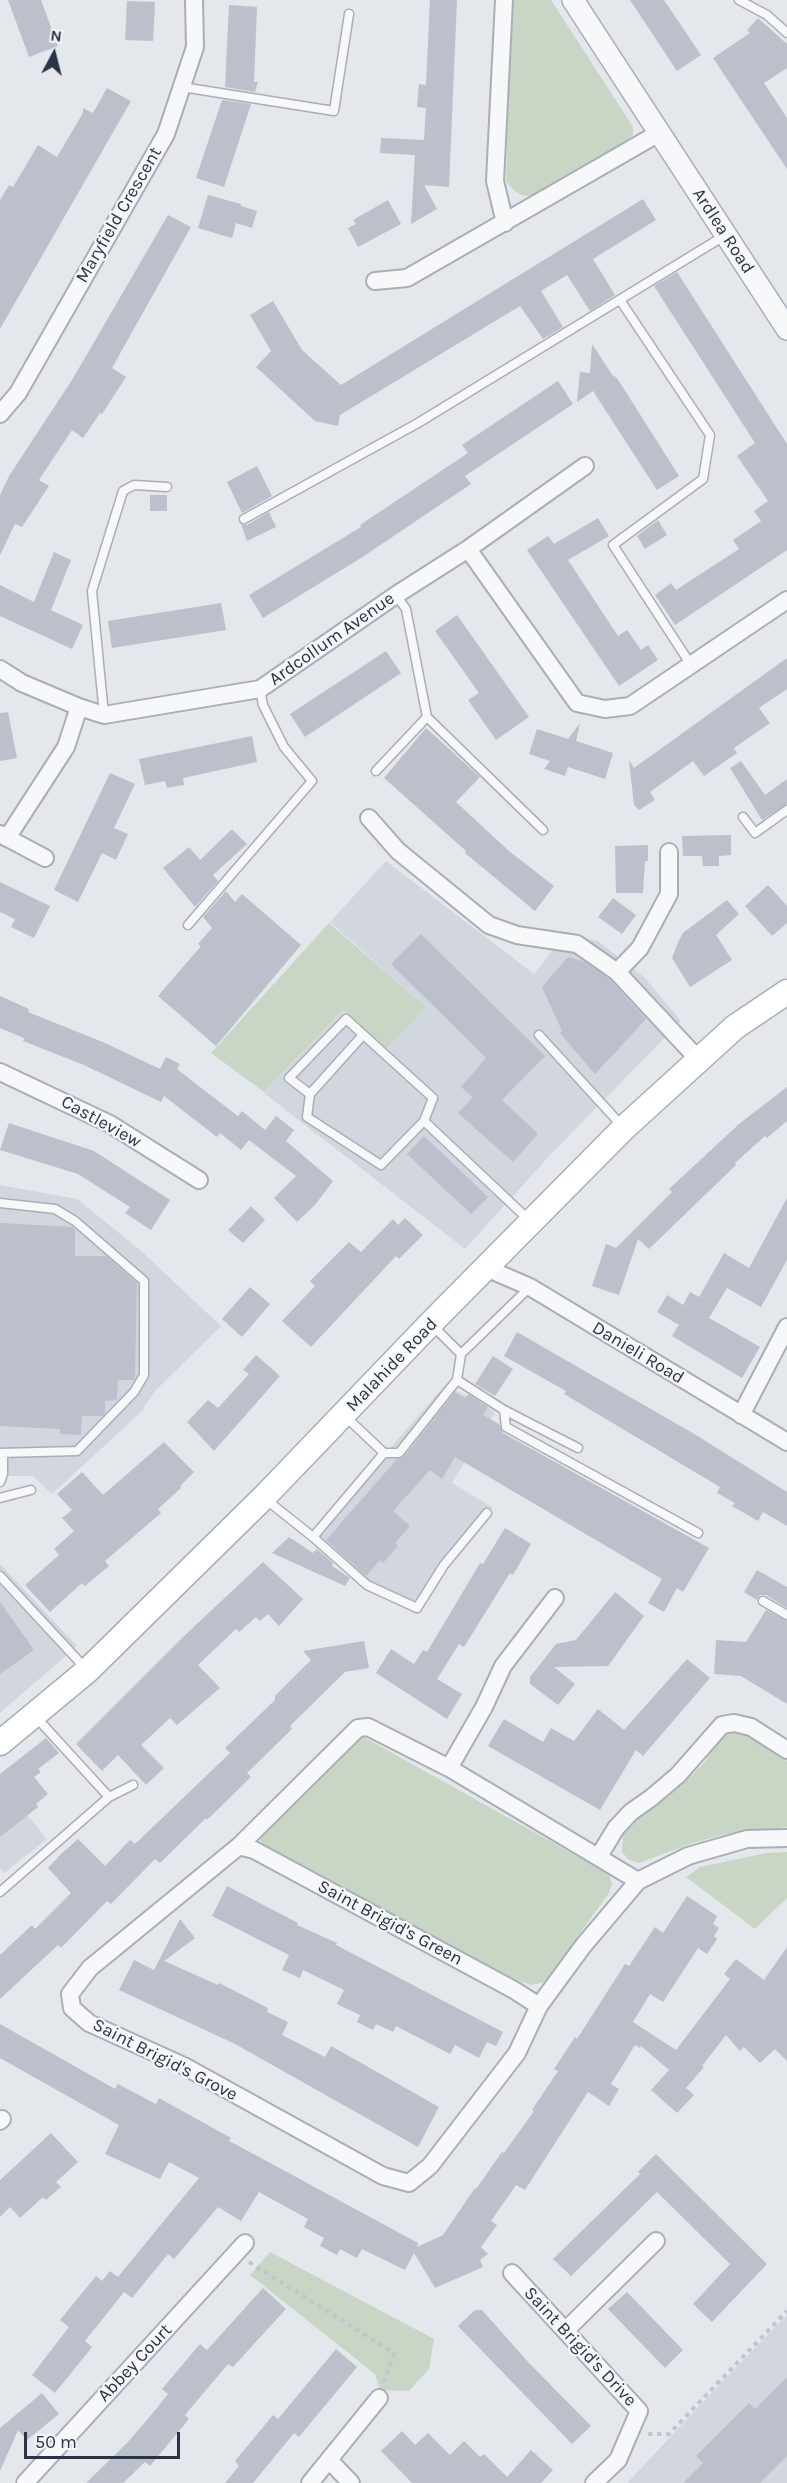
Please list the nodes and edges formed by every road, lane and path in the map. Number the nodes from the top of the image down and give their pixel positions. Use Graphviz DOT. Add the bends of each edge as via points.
graph roads {
  1 [pos="194,0"];
  2 [pos="504,0"];
  3 [pos="573,0"];
  4 [pos="739,0"];
  5 [pos="349,14"];
  6 [pos="787,33"];
  7 [pos="182,87"];
  8 [pos="659,133"];
  9 [pos="505,223"];
  10 [pos="726,235"];
  11 [pos="375,281"];
  12 [pos="620,300"];
  13 [pos="787,329"];
  14 [pos="0,414"];
  15 [pos="585,466"];
  16 [pos="167,487"];
  17 [pos="244,519"];
  18 [pos="468,549"];
  19 [pos="396,595"];
  20 [pos="787,600"];
  21 [pos="692,664"];
  22 [pos="0,669"];
  23 [pos="260,689"];
  24 [pos="79,707"];
  25 [pos="104,715"];
  26 [pos="427,717"];
  27 [pos="376,771"];
  28 [pos="787,810"];
  29 [pos="743,817"];
  30 [pos="369,818"];
  31 [pos="543,830"];
  32 [pos="4,836"];
  33 [pos="669,852"];
  34 [pos="45,858"];
  35 [pos="188,926"];
  36 [pos="617,972"];
  37 [pos="787,992"];
  38 [pos="363,1035"];
  39 [pos="538,1035"];
  40 [pos="698,1059"];
  41 [pos="0,1072"];
  42 [pos="310,1094"];
  43 [pos="424,1121"];
  44 [pos="624,1128"];
  45 [pos="199,1180"];
  46 [pos="0,1203"];
  47 [pos="531,1221"];
  48 [pos="486,1268"];
  49 [pos="530,1287"];
  50 [pos="430,1324"];
  51 [pos="787,1327"];
  52 [pos="462,1354"];
  53 [pos="457,1380"];
  54 [pos="504,1410"];
  55 [pos="344,1415"];
  56 [pos="741,1415"];
  57 [pos="787,1442"];
  58 [pos="578,1448"];
  59 [pos="1,1453"];
  60 [pos="384,1453"];
  61 [pos="0,1482"];
  62 [pos="31,1490"];
  63 [pos="264,1497"];
  64 [pos="0,1498"];
  65 [pos="487,1513"];
  66 [pos="698,1533"];
  67 [pos="313,1536"];
  68 [pos="0,1576"];
  69 [pos="555,1598"];
  70 [pos="763,1601"];
  71 [pos="787,1616"];
  72 [pos="87,1671"];
  73 [pos="35,1716"];
  74 [pos="0,1743"];
  75 [pos="787,1750"];
  76 [pos="449,1768"];
  77 [pos="133,1785"];
  78 [pos="109,1797"];
  79 [pos="787,1838"];
  80 [pos="238,1846"];
  81 [pos="599,1856"];
  82 [pos="638,1881"];
  83 [pos="0,1892"];
  84 [pos="539,2006"];
  85 [pos="656,2241"];
  86 [pos="241,2248"];
  87 [pos="512,2273"];
  88 [pos="787,2311"];
  89 [pos="566,2330"];
  90 [pos="379,2398"];
  91 [pos="629,2435"];
  92 [pos="329,2460"];
  93 [pos="25,2483"];
  94 [pos="310,2483"];
  95 [pos="351,2483"];
  96 [pos="594,2483"];
  1 -- 7 [label="street, Maryfield Crescent" via="195,47"];
  2 -- 9 [label="street" via="495,181"];
  3 -- 8 [label="street, Ardlea Road"];
  4 -- 6 [label="lane" via="767,15"];
  5 -- 7 [label="lane" via="334,111"];
  7 -- 14 [label="street, Maryfield Crescent" via="166,134 18,393"];
  8 -- 9 [label="street"];
  8 -- 10 [label="street, Ardlea Road"];
  9 -- 11 [label="street" via="407,278"];
  10 -- 12 [label="lane"];
  10 -- 13 [label="street, Ardlea Road"];
  12 -- 17 [label="lane" via="418,423"];
  12 -- 21 [label="lane" via="710,435 703,479 613,545"];
  15 -- 18 [label="street, Ardcollum Avenue"];
  16 -- 25 [label="lane" via="134,485 123,491 92,591"];
  18 -- 19 [label="street, Ardcollum Avenue"];
  18 -- 21 [label="street" via="577,703 605,709 630,706"];
  19 -- 23 [label="street, Ardcollum Avenue"];
  19 -- 26 [label="lane" via="406,609"];
  20 -- 21 [label="street"];
  22 -- 24 [label="street, Ardcollum Avenue" via="22,683"];
  23 -- 25 [label="street, Ardcollum Avenue"];
  23 -- 35 [label="lane" via="263,705 284,747 312,781"];
  24 -- 25 [label="street, Ardcollum Avenue"];
  24 -- 32 [label="street" via="66,747"];
  26 -- 27 [label="lane"];
  26 -- 31 [label="lane"];
  28 -- 29 [label="lane" via="755,833"];
  30 -- 36 [label="street" via="398,851 489,925 517,935 577,944"];
  32 -- 34 [label="street"];
  33 -- 36 [label="street" via="669,894 640,948"];
  36 -- 40 [label="street"];
  37 -- 40 [label="main road, Malahide Road" via="735,1027"];
  38 -- 42 [label="lane"];
  38 -- 42 [label="lane" via="346,1019 289,1078"];
  38 -- 43 [label="lane" via="433,1098"];
  39 -- 44 [label="lane"];
  40 -- 44 [label="main road, Malahide Road"];
  41 -- 45 [label="street, Castleview" via="110,1124"];
  42 -- 43 [label="lane" via="308,1117 381,1165"];
  43 -- 47 [label="lane"];
  44 -- 47 [label="main road, Malahide Road"];
  46 -- 59 [label="lane" via="56,1209 144,1281 144,1375 134,1392 77,1451"];
  47 -- 48 [label="main road, Malahide Road"];
  48 -- 49 [label="street, Danieli Road"];
  48 -- 50 [label="main road, Malahide Road"];
  49 -- 52 [label="lane"];
  49 -- 56 [label="street, Danieli Road"];
  50 -- 52 [label="lane"];
  50 -- 55 [label="main road, Malahide Road"];
  51 -- 56 [label="street"];
  52 -- 53 [label="lane"];
  53 -- 54 [label="lane"];
  53 -- 60 [label="lane" via="399,1453"];
  54 -- 58 [label="lane"];
  54 -- 66 [label="lane" via="507,1427"];
  55 -- 60 [label="lane"];
  55 -- 63 [label="main road, Malahide Road"];
  56 -- 57 [label="street, Danieli Road"];
  59 -- 61 [label="lane"];
  60 -- 67 [label="lane"];
  62 -- 64 [label="lane"];
  63 -- 67 [label="lane"];
  63 -- 72 [label="main road, Malahide Road"];
  65 -- 67 [label="lane" via="444,1565 417,1608 367,1585"];
  68 -- 72 [label="lane"];
  69 -- 76 [label="street" via="503,1666"];
  70 -- 71 [label="lane"];
  72 -- 73 [label="main road, Malahide Road"];
  73 -- 74 [label="main road, Malahide Road"];
  73 -- 78 [label="lane"];
  75 -- 81 [label="street" via="751,1727 722,1725 678,1775 631,1812"];
  76 -- 80 [label="street, Saint Brigid's Grove" via="368,1727 358,1728"];
  76 -- 81 [label="street, Saint Brigid's Grove"];
  77 -- 78 [label="lane"];
  78 -- 83 [label="lane"];
  79 -- 82 [label="street, Saint Brigid's Grove" via="747,1839 688,1856"];
  80 -- 84 [label="street, Saint Brigid's Green" via="254,1850"];
  80 -- 84 [label="street, Saint Brigid's Grove" via="90,1968 70,1994 72,2008 89,2023 184,2066 383,2176 410,2183 430,2166 517,2053"];
  81 -- 82 [label="street, Saint Brigid's Grove"];
  82 -- 84 [label="street, Saint Brigid's Grove"];
  85 -- 89 [label="street"];
  86 -- 90 [label="path" via="394,2353"];
  86 -- 93 [label="street, Abbey Court"];
  87 -- 89 [label="street, Saint Brigid's Drive"];
  88 -- 91 [label="path" via="669,2434"];
  89 -- 91 [label="street, Saint Brigid's Drive" via="639,2411"];
  90 -- 92 [label="street"];
  91 -- 96 [label="street, Saint Brigid's Drive" via="618,2460"];
  92 -- 94 [label="street"];
  92 -- 95 [label="street"];
}
